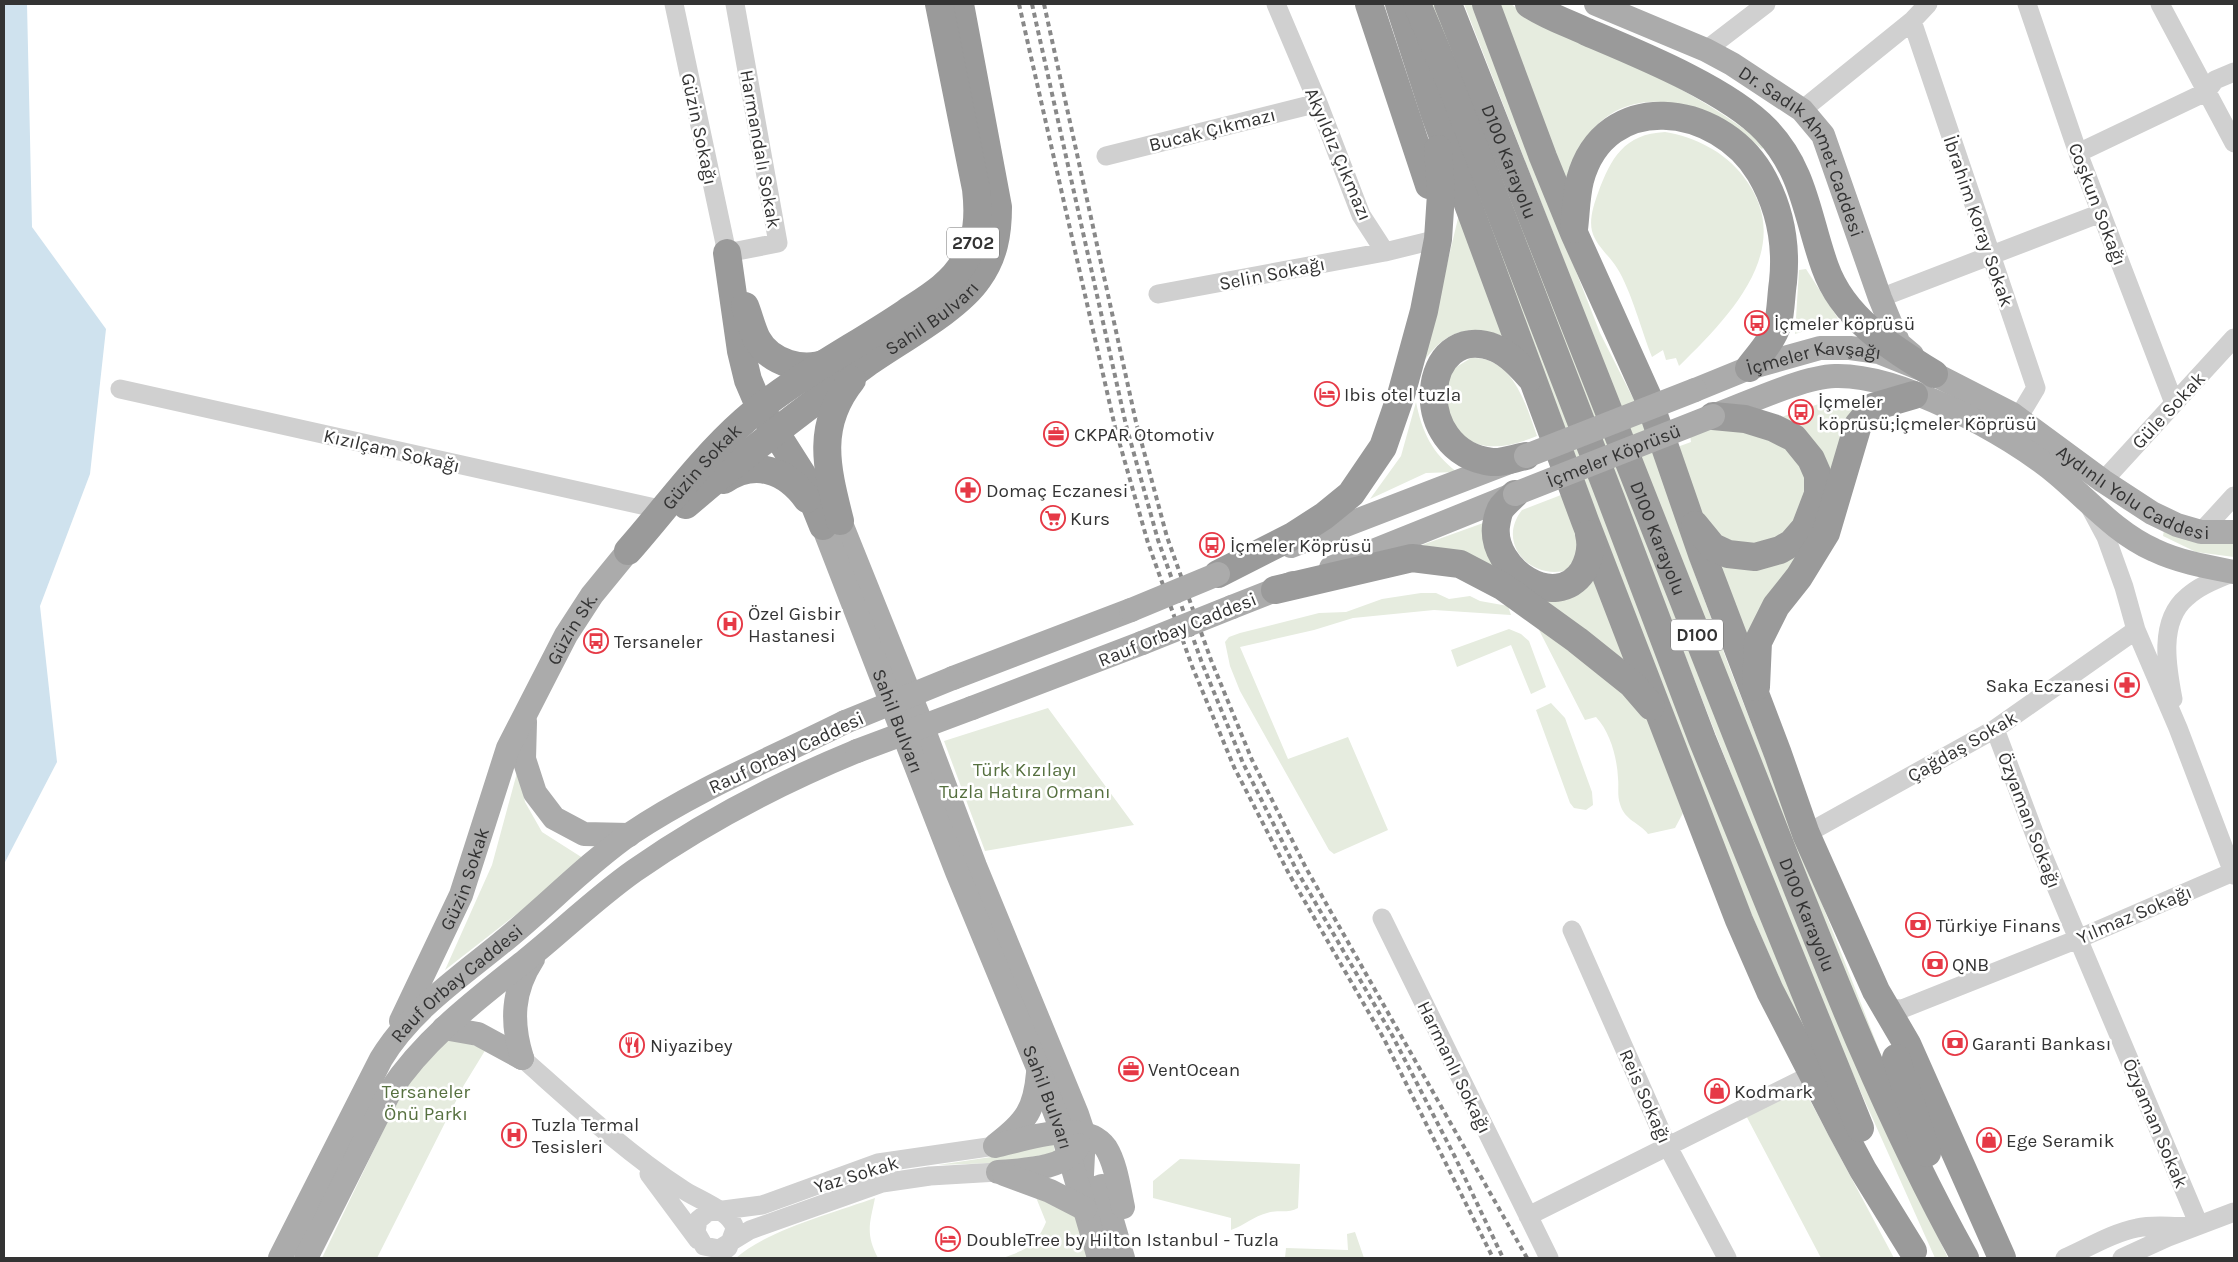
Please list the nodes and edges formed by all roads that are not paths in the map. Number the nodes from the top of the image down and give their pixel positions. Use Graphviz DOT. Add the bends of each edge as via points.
graph roads {
  1 [pos="674,4"];
  2 [pos="735,4"];
  3 [pos="939,4"];
  4 [pos="960,4"];
  5 [pos="1276,4"];
  6 [pos="1369,4"];
  7 [pos="1400,4"];
  8 [pos="1417,4"];
  9 [pos="1448,4"];
  10 [pos="1486,4"];
  11 [pos="1529,4"];
  12 [pos="1596,4"];
  13 [pos="1766,4"];
  14 [pos="1928,4"];
  15 [pos="2027,4"];
  16 [pos="2160,4"];
  17 [pos="1912,21"];
  18 [pos="1706,50"];
  19 [pos="2234,72"];
  20 [pos="2206,92"];
  21 [pos="1318,103"];
  22 [pos="1802,110"];
  23 [pos="1435,115"];
  24 [pos="2234,143"];
  25 [pos="2078,153"];
  26 [pos="1106,156"];
  27 [pos="2101,213"];
  28 [pos="1574,233"];
  29 [pos="1438,239"];
  30 [pos="1385,252"];
  31 [pos="726,253"];
  32 [pos="1991,256"];
  33 [pos="1158,294"];
  34 [pos="1880,298"];
  35 [pos="2234,338"];
  36 [pos="839,357"];
  37 [pos="866,364"];
  38 [pos="1749,368"];
  39 [pos="1934,374"];
  40 [pos="1534,381"];
  41 [pos="120,389"];
  42 [pos="1695,390"];
  43 [pos="784,391"];
  44 [pos="1914,394"];
  45 [pos="2174,403"];
  46 [pos="760,408"];
  47 [pos="798,415"];
  48 [pos="1713,416"];
  49 [pos="2018,418"];
  50 [pos="776,432"];
  51 [pos="1526,456"];
  52 [pos="1597,462"];
  53 [pos="2102,481"];
  54 [pos="1515,494"];
  55 [pos="2082,495"];
  56 [pos="2234,496"];
  57 [pos="675,508"];
  58 [pos="1689,519"];
  59 [pos="1585,520"];
  60 [pos="831,524"];
  61 [pos="2201,532"];
  62 [pos="2234,532"];
  63 [pos="628,551"];
  64 [pos="2234,572"];
  65 [pos="1218,574"];
  66 [pos="1275,590"];
  67 [pos="2136,630"];
  68 [pos="1756,696"];
  69 [pos="526,715"];
  70 [pos="1662,720"];
  71 [pos="2178,728"];
  72 [pos="1995,729"];
  73 [pos="1806,834"];
  74 [pos="629,835"];
  75 [pos="2234,874"];
  76 [pos="1382,918"];
  77 [pos="1572,930"];
  78 [pos="2078,939"];
  79 [pos="540,949"];
  80 [pos="1876,991"];
  81 [pos="444,1028"];
  82 [pos="394,1038"];
  83 [pos="522,1058"];
  84 [pos="1038,1068"];
  85 [pos="1813,1074"];
  86 [pos="1036,1093"];
  87 [pos="1067,1133"];
  88 [pos="1667,1145"];
  89 [pos="995,1146"];
  90 [pos="1067,1158"];
  91 [pos="638,1159"];
  92 [pos="998,1172"];
  93 [pos="2188,1200"];
  94 [pos="1076,1203"];
  95 [pos="719,1211"];
  96 [pos="2234,1212"];
  97 [pos="1528,1216"];
  98 [pos="2199,1225"];
  99 [pos="2155,1226"];
  100 [pos="697,1238"];
  101 [pos="732,1240"];
  102 [pos="1915,1255"];
  103 [pos="280,1258"];
  104 [pos="306,1258"];
  105 [pos="707,1258"];
  106 [pos="725,1258"];
  107 [pos="1099,1258"];
  108 [pos="1123,1258"];
  109 [pos="1132,1258"];
  110 [pos="1549,1258"];
  111 [pos="1727,1258"];
  112 [pos="1965,1258"];
  113 [pos="1970,1258"];
  114 [pos="2002,1258"];
  115 [pos="2065,1258"];
  116 [pos="2122,1258"];
  1 -- 31 [label="street, Güzin Sokağı"];
  2 -- 31 [label="street, Harmandalı Sokak" via="778,243"];
  3 -- 36 [label="highway, Sahil Bulvarı / 2702" via="976,189 975,239 950,281"];
  4 -- 37 [label="highway, Sahil Bulvarı / 2702" via="998,207 998,233 992,256 962,298"];
  5 -- 21 [label="street, Akyıldız Çıkmazı"];
  6 -- 29 [label="highway" via="1427,176"];
  7 -- 23 [label="highway"];
  8 -- 52 [label="highway, D100 Karayolu / D100"];
  9 -- 112 [label="highway, D100 Karayolu / D100" via="1852,1022 1926,1189"];
  10 -- 28 [label="highway"];
  11 -- 39 [label="highway" via="1690,80 1745,112 1765,129 1797,174 1825,267 1840,296 1859,321"];
  12 -- 18 [label="main road, Dr. Sadık Ahmet Caddesi"];
  13 -- 18 [label="street"];
  14 -- 17 [label="street"];
  15 -- 25 [label="street, Coşkun Sokağı"];
  16 -- 20 [label="street"];
  17 -- 22 [label="street"];
  17 -- 32 [label="street, İbrahim Koray Sokak"];
  18 -- 22 [label="main road, Dr. Sadık Ahmet Caddesi"];
  19 -- 20 [label="street" via="2215,80"];
  20 -- 24 [label="street"];
  20 -- 25 [label="street"];
  21 -- 26 [label="street, Bucak Çıkmazı"];
  21 -- 30 [label="street, Akyıldız Çıkmazı" via="1361,215"];
  22 -- 34 [label="main road, Dr. Sadık Ahmet Caddesi" via="1823,134"];
  23 -- 29 [label="highway" via="1441,194"];
  23 -- 40 [label="highway"];
  25 -- 27 [label="street, Coşkun Sokağı"];
  27 -- 32 [label="street"];
  27 -- 45 [label="street, Coşkun Sokağı"];
  28 -- 38 [label="highway" via="1582,174 1591,154 1612,131 1638,118 1668,115 1703,124 1731,141 1760,172 1779,213 1784,234 1778,324"];
  28 -- 58 [label="highway" via="1647,395"];
  29 -- 30 [label="street"];
  29 -- 65 [label="highway" via="1424,311 1401,396 1383,447 1351,494 1324,516 1293,536"];
  30 -- 33 [label="street, Selin Sokağı"];
  31 -- 36 [label="highway" via="757,339 769,354 784,362 818,367"];
  31 -- 46 [label="highway, Sahil Bulvarı" via="741,351 748,380"];
  32 -- 34 [label="street"];
  32 -- 49 [label="street, İbrahim Koray Sokak" via="2036,388"];
  34 -- 39 [label="main road, Dr. Sadık Ahmet Caddesi" via="1899,344"];
  35 -- 45 [label="street, Güle Sokak"];
  36 -- 43 [label="highway, Sahil Bulvarı / 2702"];
  37 -- 47 [label="highway, Sahil Bulvarı / 2702"];
  37 -- 60 [label="highway" via="842,393 830,423 826,467"];
  38 -- 39 [label="main road, İçmeler Kavşağı" via="1820,348 1850,348 1879,352"];
  38 -- 42 [label="main road, İçmeler Kavşağı"];
  39 -- 49 [label="main road, Aydınlı Yolu Caddesi"];
  40 -- 51 [label="highway" via="1496,348 1477,345 1460,348 1446,359 1433,386 1436,416 1446,435 1463,451 1494,462"];
  40 -- 59 [label="highway"];
  41 -- 57 [label="street, Kızılçam Sokağı"];
  42 -- 51 [label="main road, İçmeler Köprüsü, bridge"];
  43 -- 46 [label="highway, Güzin Sokak"];
  44 -- 48 [label="main road, İçmeler Kavşağı" via="1878,381 1835,376 1784,389"];
  44 -- 55 [label="main road, İçmeler Kavşağı" via="2006,437"];
  44 -- 68 [label="highway" via="1873,407 1858,425 1826,533 1799,577 1776,606 1758,642"];
  45 -- 53 [label="street, Güle Sokak"];
  46 -- 47 [label="highway" via="775,401 785,402"];
  46 -- 50 [label="highway, Sahil Bulvarı"];
  46 -- 57 [label="highway, Güzin Sokak" via="704,464"];
  47 -- 50 [label="highway"];
  47 -- 60 [label="highway, Sahil Bulvarı"];
  48 -- 52 [label="main road, İçmeler Köprüsü, bridge"];
  48 -- 58 [label="highway" via="1745,419 1794,438 1811,459 1818,476 1818,494 1805,528 1792,543 1755,557 1728,554 1713,546"];
  49 -- 53 [label="main road, Aydınlı Yolu Caddesi"];
  50 -- 57 [label="highway"];
  50 -- 60 [label="highway, Sahil Bulvarı"];
  51 -- 65 [label="main road, Rauf Orbay Caddesi"];
  52 -- 54 [label="main road, İçmeler Köprüsü, bridge"];
  52 -- 102 [label="highway, D100 Karayolu / D100" via="1705,749 1835,1070"];
  53 -- 61 [label="main road, Aydınlı Yolu Caddesi" via="2152,513 2176,525"];
  54 -- 59 [label="highway" via="1501,508 1495,534 1503,558 1517,575 1528,582 1556,587 1574,581 1580,575 1586,566 1590,546"];
  54 -- 66 [label="main road, Rauf Orbay Caddesi"];
  55 -- 64 [label="main road, İçmeler Kavşağı" via="2118,529 2154,551"];
  55 -- 67 [label="street" via="2106,537"];
  56 -- 61 [label="street"];
  57 -- 60 [label="highway" via="749,468 783,475"];
  57 -- 63 [label="highway, Güzin Sokak"];
  58 -- 68 [label="highway"];
  59 -- 70 [label="highway"];
  60 -- 84 [label="main road, Sahil Bulvarı" via="957,872"];
  60 -- 87 [label="main road, Sahil Bulvarı" via="920,720 975,866"];
  61 -- 62 [label="main road, Aydınlı Yolu Caddesi"];
  63 -- 69 [label="main road, Güzin Sk." via="566,635"];
  64 -- 71 [label="street" via="2185,598 2172,621 2166,665"];
  65 -- 74 [label="main road, Rauf Orbay Caddesi, bridge" via="845,722 675,806"];
  66 -- 70 [label="highway" via="1412,558 1460,564 1502,586 1610,665 1632,684"];
  66 -- 79 [label="main road, Rauf Orbay Caddesi, bridge" via="805,772 681,840 611,889"];
  67 -- 71 [label="street"];
  67 -- 72 [label="street, Çağdaş Sokak"];
  68 -- 73 [label="highway"];
  69 -- 74 [label="main road" via="524,759 535,793 554,818 584,834"];
  69 -- 82 [label="main road, Güzin Sokak" via="508,748 461,894"];
  70 -- 85 [label="highway" via="1752,952"];
  71 -- 75 [label="street"];
  72 -- 73 [label="street, Çağdaş Sokak"];
  72 -- 78 [label="street, Özyaman Sokağı" via="2040,851"];
  73 -- 80 [label="highway"];
  74 -- 82 [label="main road, Rauf Orbay Caddesi" via="431,999"];
  75 -- 78 [label="street, Yılmaz Sokağı"];
  76 -- 97 [label="street, Harmanlı Sokağı"];
  77 -- 88 [label="street, Reis Sokağı"];
  78 -- 80 [label="street, Yılmaz Sokağı" via="1902,1009 1885,1008"];
  78 -- 93 [label="street, Özyaman Sokak"];
  79 -- 81 [label="main road, Rauf Orbay Caddesi"];
  79 -- 83 [label="main road" via="521,980 516,996 514,1030"];
  80 -- 113 [label="highway" via="1927,1153"];
  80 -- 114 [label="highway" via="1907,1044"];
  81 -- 83 [label="main road" via="478,1034"];
  81 -- 104 [label="main road, Rauf Orbay Caddesi" via="412,1061 390,1091"];
  82 -- 103 [label="main road, Rauf Orbay Caddesi" via="364,1089"];
  83 -- 91 [label="street"];
  84 -- 86 [label="main road"];
  84 -- 87 [label="main road, Sahil Bulvarı"];
  85 -- 88 [label="street"];
  85 -- 102 [label="highway" via="1863,1170"];
  86 -- 87 [label="street"];
  86 -- 89 [label="main road" via="1027,1116 1018,1128"];
  87 -- 89 [label="main road"];
  87 -- 90 [label="main road"];
  87 -- 94 [label="main road, Sahil Bulvarı"];
  87 -- 109 [label="main road" via="1102,1143 1110,1155"];
  88 -- 97 [label="street"];
  88 -- 111 [label="street, Reis Sokağı"];
  89 -- 95 [label="street, Yaz Sokak" via="878,1164 762,1205"];
  90 -- 92 [label="main road" via="1026,1169"];
  90 -- 94 [label="main road, Sahil Bulvarı"];
  91 -- 95 [label="street"];
  91 -- 100 [label="street"];
  92 -- 94 [label="main road"];
  92 -- 101 [label="street, Yaz Sokak" via="882,1183 750,1230"];
  93 -- 98 [label="street, Özyaman Sokak"];
  93 -- 99 [label="street" via="2185,1219"];
  94 -- 107 [label="main road, Sahil Bulvarı"];
  94 -- 108 [label="main road" via="1102,1186"];
  95 -- 100 [label="street" via="708,1212 698,1220"];
  95 -- 101 [label="street" via="727,1214 734,1224"];
  96 -- 98 [label="street"];
  97 -- 110 [label="street, Harmanlı Sokağı"];
  98 -- 99 [label="street"];
  98 -- 116 [label="street"];
  99 -- 115 [label="street" via="2123,1231"];
  100 -- 101 [label="street" via="704,1246 714,1249 724,1247"];
  100 -- 105 [label="street"];
  101 -- 106 [label="street"];
}
